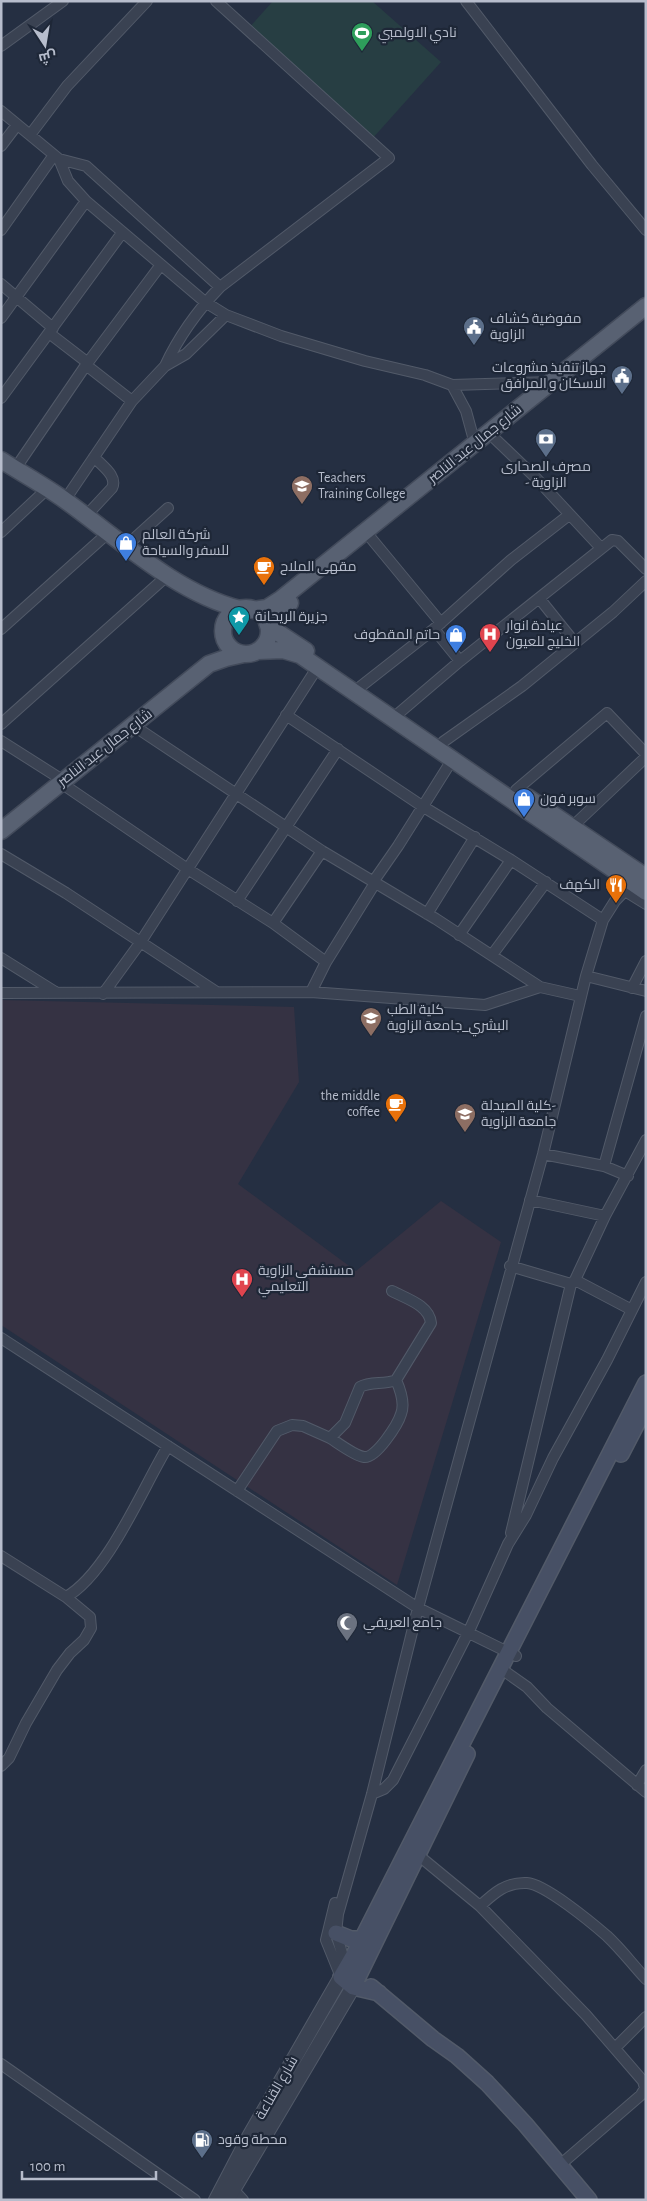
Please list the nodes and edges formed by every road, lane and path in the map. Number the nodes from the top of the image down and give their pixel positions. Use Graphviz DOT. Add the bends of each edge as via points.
graph roads {
  1 [pos="63,1"];
  2 [pos="147,1"];
  3 [pos="216,1"];
  4 [pos="466,1"];
  5 [pos="1,46"];
  6 [pos="1,111"];
  7 [pos="17,125"];
  8 [pos="30,135"];
  9 [pos="1,146"];
  10 [pos="56,157"];
  11 [pos="86,201"];
  12 [pos="1,230"];
  13 [pos="646,230"];
  14 [pos="122,232"];
  15 [pos="160,266"];
  16 [pos="1,284"];
  17 [pos="220,287"];
  18 [pos="18,297"];
  19 [pos="205,302"];
  20 [pos="646,306"];
  21 [pos="226,314"];
  22 [pos="646,317"];
  23 [pos="1,318"];
  24 [pos="51,331"];
  25 [pos="87,364"];
  26 [pos="165,366"];
  27 [pos="557,382"];
  28 [pos="452,385"];
  29 [pos="1,398"];
  30 [pos="132,401"];
  31 [pos="491,435"];
  32 [pos="475,444"];
  33 [pos="94,456"];
  34 [pos="1,460"];
  35 [pos="15,469"];
  36 [pos="47,489"];
  37 [pos="65,500"];
  38 [pos="168,508"];
  39 [pos="569,515"];
  40 [pos="86,516"];
  41 [pos="1,532"];
  42 [pos="108,532"];
  43 [pos="370,538"];
  44 [pos="126,546"];
  45 [pos="601,548"];
  46 [pos="646,569"];
  47 [pos="168,575"];
  48 [pos="646,582"];
  49 [pos="197,594"];
  50 [pos="539,598"];
  51 [pos="290,603"];
  52 [pos="247,609"];
  53 [pos="267,624"];
  54 [pos="438,626"];
  55 [pos="1,629"];
  56 [pos="223,634"];
  57 [pos="293,642"];
  58 [pos="575,643"];
  59 [pos="250,653"];
  60 [pos="460,661"];
  61 [pos="209,664"];
  62 [pos="317,668"];
  63 [pos="360,687"];
  64 [pos="399,713"];
  65 [pos="286,715"];
  66 [pos="1,724"];
  67 [pos="134,726"];
  68 [pos="1,741"];
  69 [pos="443,742"];
  70 [pos="338,749"];
  71 [pos="646,755"];
  72 [pos="452,760"];
  73 [pos="62,782"];
  74 [pos="516,790"];
  75 [pos="235,793"];
  76 [pos="422,806"];
  77 [pos="572,826"];
  78 [pos="286,827"];
  79 [pos="1,832"];
  80 [pos="475,837"];
  81 [pos="322,851"];
  82 [pos="1,854"];
  83 [pos="511,860"];
  84 [pos="186,868"];
  85 [pos="639,881"];
  86 [pos="374,882"];
  87 [pos="546,882"];
  88 [pos="237,901"];
  89 [pos="646,904"];
  90 [pos="427,914"];
  91 [pos="603,920"];
  92 [pos="273,924"];
  93 [pos="459,934"];
  94 [pos="140,943"];
  95 [pos="492,956"];
  96 [pos="1,958"];
  97 [pos="646,961"];
  98 [pos="326,962"];
  99 [pos="586,976"];
  100 [pos="540,987"];
  101 [pos="632,988"];
  102 [pos="646,991"];
  103 [pos="216,992"];
  104 [pos="311,992"];
  105 [pos="1,993"];
  106 [pos="58,993"];
  107 [pos="103,994"];
  108 [pos="580,996"];
  109 [pos="646,1016"];
  110 [pos="646,1140"];
  111 [pos="543,1154"];
  112 [pos="604,1166"];
  113 [pos="628,1176"];
  114 [pos="530,1200"];
  115 [pos="605,1216"];
  116 [pos="510,1266"];
  117 [pos="573,1282"];
  118 [pos="646,1282"];
  119 [pos="392,1291"];
  120 [pos="632,1310"];
  121 [pos="1,1338"];
  122 [pos="396,1380"];
  123 [pos="646,1383"];
  124 [pos="646,1406"];
  125 [pos="330,1438"];
  126 [pos="168,1446"];
  127 [pos="237,1491"];
  128 [pos="508,1544"];
  129 [pos="1,1556"];
  130 [pos="66,1597"];
  131 [pos="418,1608"];
  132 [pos="469,1631"];
  133 [pos="512,1654"];
  134 [pos="504,1670"];
  135 [pos="1,1766"];
  136 [pos="646,1770"];
  137 [pos="637,1785"];
  138 [pos="646,1792"];
  139 [pos="372,1794"];
  140 [pos="418,1855"];
  141 [pos="352,1866"];
  142 [pos="480,1906"];
  143 [pos="336,1932"];
  144 [pos="362,1939"];
  145 [pos="343,1972"];
  146 [pos="646,1979"];
  147 [pos="356,1983"];
  148 [pos="646,2017"];
  149 [pos="615,2048"];
  150 [pos="1,2064"];
  151 [pos="560,2165"];
  152 [pos="230,2194"];
  153 [pos="195,2200"];
  154 [pos="216,2200"];
  155 [pos="243,2200"];
  156 [pos="589,2200"];
  1 -- 5 [label="street"];
  2 -- 8 [label="street" via="67,86"];
  3 -- 17 [label="street" via="389,158"];
  4 -- 13 [label="street"];
  6 -- 7 [label="street"];
  7 -- 8 [label="street"];
  7 -- 9 [label="street"];
  8 -- 10 [label="street"];
  10 -- 11 [label="street" via="68,181"];
  10 -- 12 [label="street"];
  10 -- 17 [label="street" via="86,166"];
  11 -- 14 [label="street"];
  11 -- 18 [label="street"];
  14 -- 15 [label="street"];
  14 -- 24 [label="street"];
  15 -- 19 [label="street"];
  15 -- 25 [label="street"];
  16 -- 18 [label="street"];
  17 -- 19 [label="street"];
  18 -- 23 [label="street"];
  18 -- 24 [label="street"];
  19 -- 21 [label="street"];
  19 -- 26 [label="street" via="182,333"];
  20 -- 27 [label="main road, شارع جمال عبد الناصر"];
  21 -- 26 [label="street" via="186,354"];
  21 -- 28 [label="street" via="312,346"];
  22 -- 27 [label="main road, شارع جمال عبد الناصر"];
  24 -- 25 [label="street"];
  24 -- 29 [label="street"];
  25 -- 30 [label="street"];
  25 -- 35 [label="street"];
  26 -- 30 [label="street"];
  27 -- 28 [label="street"];
  27 -- 31 [label="main road, شارع جمال عبد الناصر"];
  28 -- 32 [label="street" via="466,411"];
  30 -- 33 [label="street"];
  31 -- 32 [label="main road, شارع جمال عبد الناصر"];
  31 -- 39 [label="street" via="536,477"];
  31 -- 43 [label="main road, شارع جمال عبد الناصر"];
  32 -- 52 [label="main road, شارع جمال عبد الناصر" via="281,599 267,608"];
  33 -- 37 [label="street"];
  33 -- 40 [label="street" via="113,477 114,483"];
  34 -- 35 [label="main road"];
  35 -- 36 [label="main road"];
  36 -- 37 [label="main road"];
  36 -- 41 [label="street"];
  37 -- 40 [label="main road"];
  38 -- 44 [label="street"];
  39 -- 45 [label="street"];
  39 -- 54 [label="street" via="511,560"];
  40 -- 42 [label="main road"];
  42 -- 44 [label="main road"];
  42 -- 55 [label="street"];
  43 -- 51 [label="main road, شارع جمال عبد الناصر"];
  43 -- 54 [label="street"];
  44 -- 47 [label="main road"];
  45 -- 46 [label="street" via="614,539"];
  45 -- 50 [label="street"];
  47 -- 49 [label="main road"];
  47 -- 66 [label="street"];
  48 -- 58 [label="street"];
  49 -- 52 [label="main road"];
  49 -- 56 [label="main road" via="212,611"];
  50 -- 58 [label="street"];
  50 -- 60 [label="street"];
  51 -- 53 [label="main road, شارع جمال عبد الناصر"];
  51 -- 57 [label="main road" via="286,623"];
  52 -- 53 [label="main road" via="260,614"];
  52 -- 56 [label="main road" via="228,617"];
  53 -- 57 [label="main road"];
  53 -- 59 [label="main road" via="267,638 263,646"];
  54 -- 60 [label="street"];
  54 -- 63 [label="street"];
  56 -- 59 [label="main road" via="231,649"];
  56 -- 61 [label="main road, شارع جمال عبد الناصر" via="218,652"];
  57 -- 63 [label="main road"];
  58 -- 69 [label="street" via="522,686"];
  59 -- 61 [label="main road, شارع جمال عبد الناصر"];
  59 -- 62 [label="main road, شارع جمال عبد الناصر" via="274,649 292,652"];
  60 -- 64 [label="street"];
  61 -- 67 [label="main road, شارع جمال عبد الناصر"];
  62 -- 65 [label="street"];
  62 -- 72 [label="main road, شارع جمال عبد الناصر"];
  63 -- 64 [label="main road"];
  64 -- 69 [label="main road"];
  65 -- 70 [label="street"];
  65 -- 75 [label="street"];
  67 -- 73 [label="main road, شارع جمال عبد الناصر"];
  67 -- 75 [label="street"];
  68 -- 73 [label="street"];
  69 -- 74 [label="main road"];
  70 -- 76 [label="street"];
  70 -- 78 [label="street"];
  71 -- 74 [label="street" via="607,713"];
  71 -- 77 [label="street"];
  72 -- 76 [label="street"];
  72 -- 85 [label="main road, شارع جمال عبد الناصر"];
  73 -- 79 [label="main road, شارع جمال عبد الناصر"];
  73 -- 84 [label="street"];
  74 -- 77 [label="main road"];
  75 -- 78 [label="street"];
  75 -- 84 [label="street"];
  76 -- 80 [label="street"];
  76 -- 86 [label="street"];
  77 -- 85 [label="main road"];
  78 -- 81 [label="street"];
  78 -- 88 [label="street"];
  80 -- 83 [label="street"];
  80 -- 90 [label="street"];
  81 -- 86 [label="street"];
  81 -- 92 [label="street"];
  82 -- 94 [label="street"];
  83 -- 87 [label="street"];
  83 -- 93 [label="street"];
  84 -- 88 [label="street"];
  84 -- 94 [label="street"];
  85 -- 89 [label="street"];
  85 -- 91 [label="street" via="615,901"];
  86 -- 90 [label="street"];
  86 -- 98 [label="street"];
  87 -- 91 [label="street"];
  87 -- 95 [label="street"];
  88 -- 92 [label="street"];
  90 -- 93 [label="street"];
  91 -- 99 [label="street"];
  92 -- 98 [label="street"];
  93 -- 95 [label="street"];
  94 -- 103 [label="street"];
  94 -- 107 [label="street"];
  95 -- 100 [label="street"];
  96 -- 106 [label="street"];
  97 -- 101 [label="street"];
  98 -- 104 [label="street"];
  99 -- 101 [label="street"];
  99 -- 108 [label="street"];
  100 -- 104 [label="street" via="484,1005"];
  100 -- 108 [label="street"];
  101 -- 102 [label="street"];
  103 -- 104 [label="street"];
  103 -- 107 [label="street"];
  105 -- 106 [label="street"];
  106 -- 107 [label="street"];
  108 -- 111 [label="street"];
  109 -- 112 [label="street"];
  110 -- 113 [label="street"];
  111 -- 112 [label="street"];
  111 -- 114 [label="street"];
  112 -- 113 [label="street"];
  113 -- 115 [label="street"];
  114 -- 115 [label="street"];
  114 -- 116 [label="street"];
  115 -- 117 [label="street"];
  116 -- 117 [label="street"];
  116 -- 131 [label="street"];
  117 -- 120 [label="street"];
  117 -- 128 [label="street"];
  118 -- 120 [label="street"];
  119 -- 122 [label="street" via="424,1308 430,1314 431,1323"];
  120 -- 128 [label="street"];
  121 -- 126 [label="street"];
  122 -- 125 [label="street" via="360,1387 345,1423"];
  122 -- 125 [label="street" via="401,1392 402,1413 377,1452 371,1457 364,1457"];
  123 -- 133 [label="main road"];
  124 -- 133 [label="main road"];
  125 -- 127 [label="street" via="303,1426 277,1431"];
  126 -- 127 [label="street"];
  126 -- 130 [label="street" via="92,1576"];
  127 -- 131 [label="street"];
  128 -- 132 [label="street"];
  129 -- 130 [label="street"];
  130 -- 135 [label="street" via="90,1617 91,1628 56,1670 9,1758"];
  131 -- 132 [label="street"];
  131 -- 139 [label="street"];
  132 -- 133 [label="street"];
  132 -- 139 [label="street" via="393,1780 384,1790"];
  133 -- 134 [label="main road"];
  134 -- 137 [label="street"];
  134 -- 140 [label="main road"];
  134 -- 144 [label="main road"];
  136 -- 137 [label="street"];
  137 -- 138 [label="street"];
  139 -- 141 [label="street"];
  140 -- 142 [label="street"];
  140 -- 147 [label="main road"];
  141 -- 143 [label="street"];
  141 -- 145 [label="street" via="333,1907 326,1940"];
  142 -- 146 [label="street" via="498,1890 512,1884 529,1883 555,1896 608,1937"];
  142 -- 149 [label="street"];
  143 -- 144 [label="main road" via="350,1939"];
  143 -- 145 [label="street"];
  144 -- 145 [label="main road"];
  145 -- 147 [label="main road"];
  145 -- 154 [label="street, شارع القناعة"];
  147 -- 151 [label="main road" via="379,1993 457,2056 487,2083"];
  147 -- 152 [label="street, شارع القناعة"];
  148 -- 149 [label="street"];
  149 -- 151 [label="street" via="643,2081 645,2088 641,2095"];
  150 -- 153 [label="street"];
  151 -- 156 [label="main road"];
  152 -- 155 [label="street"];
}
